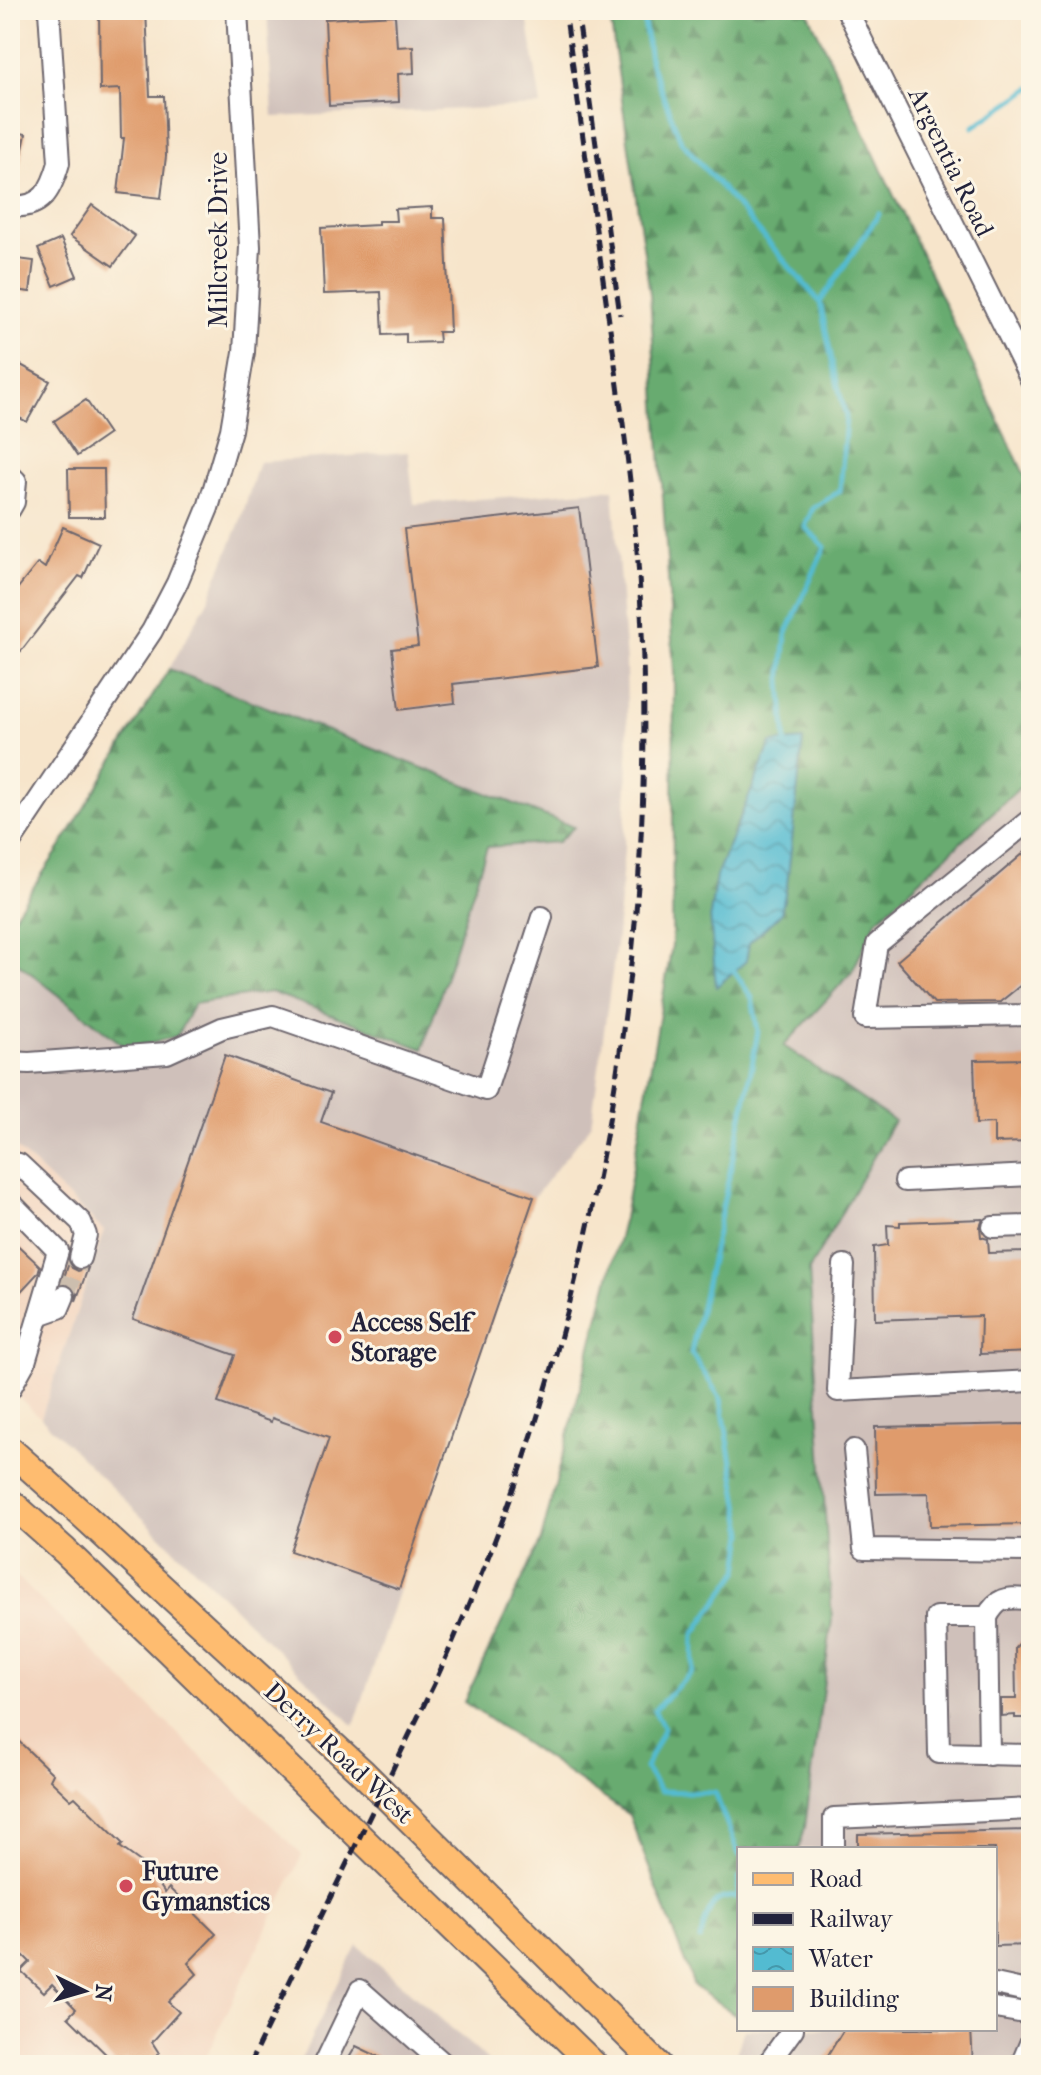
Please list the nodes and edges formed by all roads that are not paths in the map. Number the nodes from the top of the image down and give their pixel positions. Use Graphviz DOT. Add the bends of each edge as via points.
graph roads {
  1 [pos="49,10"];
  2 [pos="237,10"];
  3 [pos="847,10"];
  4 [pos="10,206"];
  5 [pos="1031,380"];
  6 [pos="10,475"];
  7 [pos="10,509"];
  8 [pos="1031,819"];
  9 [pos="10,843"];
  10 [pos="542,917"];
  11 [pos="1031,1015"];
  12 [pos="10,1062"];
  13 [pos="10,1162"];
  14 [pos="1031,1175"];
  15 [pos="905,1181"];
  16 [pos="14,1216"];
  17 [pos="1031,1226"];
  18 [pos="993,1227"];
  19 [pos="80,1258"];
  20 [pos="844,1265"];
  21 [pos="64,1296"];
  22 [pos="39,1315"];
  23 [pos="18,1355"];
  24 [pos="1031,1381"];
  25 [pos="10,1389"];
  26 [pos="10,1450"];
  27 [pos="854,1450"];
  28 [pos="10,1502"];
  29 [pos="1031,1551"];
  30 [pos="1031,1599"];
  31 [pos="987,1617"];
  32 [pos="989,1755"];
  33 [pos="1031,1755"];
  34 [pos="1031,1809"];
  35 [pos="834,1847"];
  36 [pos="997,1984"];
  37 [pos="1031,1992"];
  38 [pos="997,2008"];
  39 [pos="1031,2014"];
  40 [pos="792,2031"];
  41 [pos="1031,2041"];
  42 [pos="324,2065"];
  43 [pos="445,2065"];
  44 [pos="594,2065"];
  45 [pos="658,2065"];
  46 [pos="767,2065"];
  47 [pos="1021,2065"];
  1 -- 4 [label="street" via="59,163 45,197 31,206"];
  2 -- 9 [label="street, Millcreek Drive" via="250,247 244,352 231,430 208,508 152,631"];
  3 -- 5 [label="street, Argentia Road"];
  6 -- 7 [label="street" via="16,481"];
  8 -- 11 [label="street" via="877,944 865,1018"];
  10 -- 12 [label="street" via="486,1090 273,1016 222,1028 167,1053"];
  13 -- 19 [label="street" via="19,1164 81,1222 86,1235"];
  14 -- 15 [label="street"];
  16 -- 22 [label="street" via="58,1251"];
  17 -- 18 [label="street"];
  20 -- 24 [label="street" via="838,1391"];
  21 -- 22 [label="street" via="59,1308"];
  22 -- 23 [label="street"];
  23 -- 25 [label="street"];
  26 -- 45 [label="main road, Derry Road West" via="361,1771"];
  27 -- 29 [label="street" via="864,1549"];
  28 -- 44 [label="main road, Derry Road West"];
  30 -- 31 [label="street" via="1001,1601"];
  31 -- 32 [label="street"];
  31 -- 32 [label="street" via="936,1617 939,1753"];
  32 -- 33 [label="street"];
  34 -- 35 [label="street" via="834,1818"];
  36 -- 37 [label="street"];
  38 -- 39 [label="street"];
  40 -- 46 [label="street"];
  41 -- 47 [label="street"];
  42 -- 43 [label="street" via="360,1990"];
}
